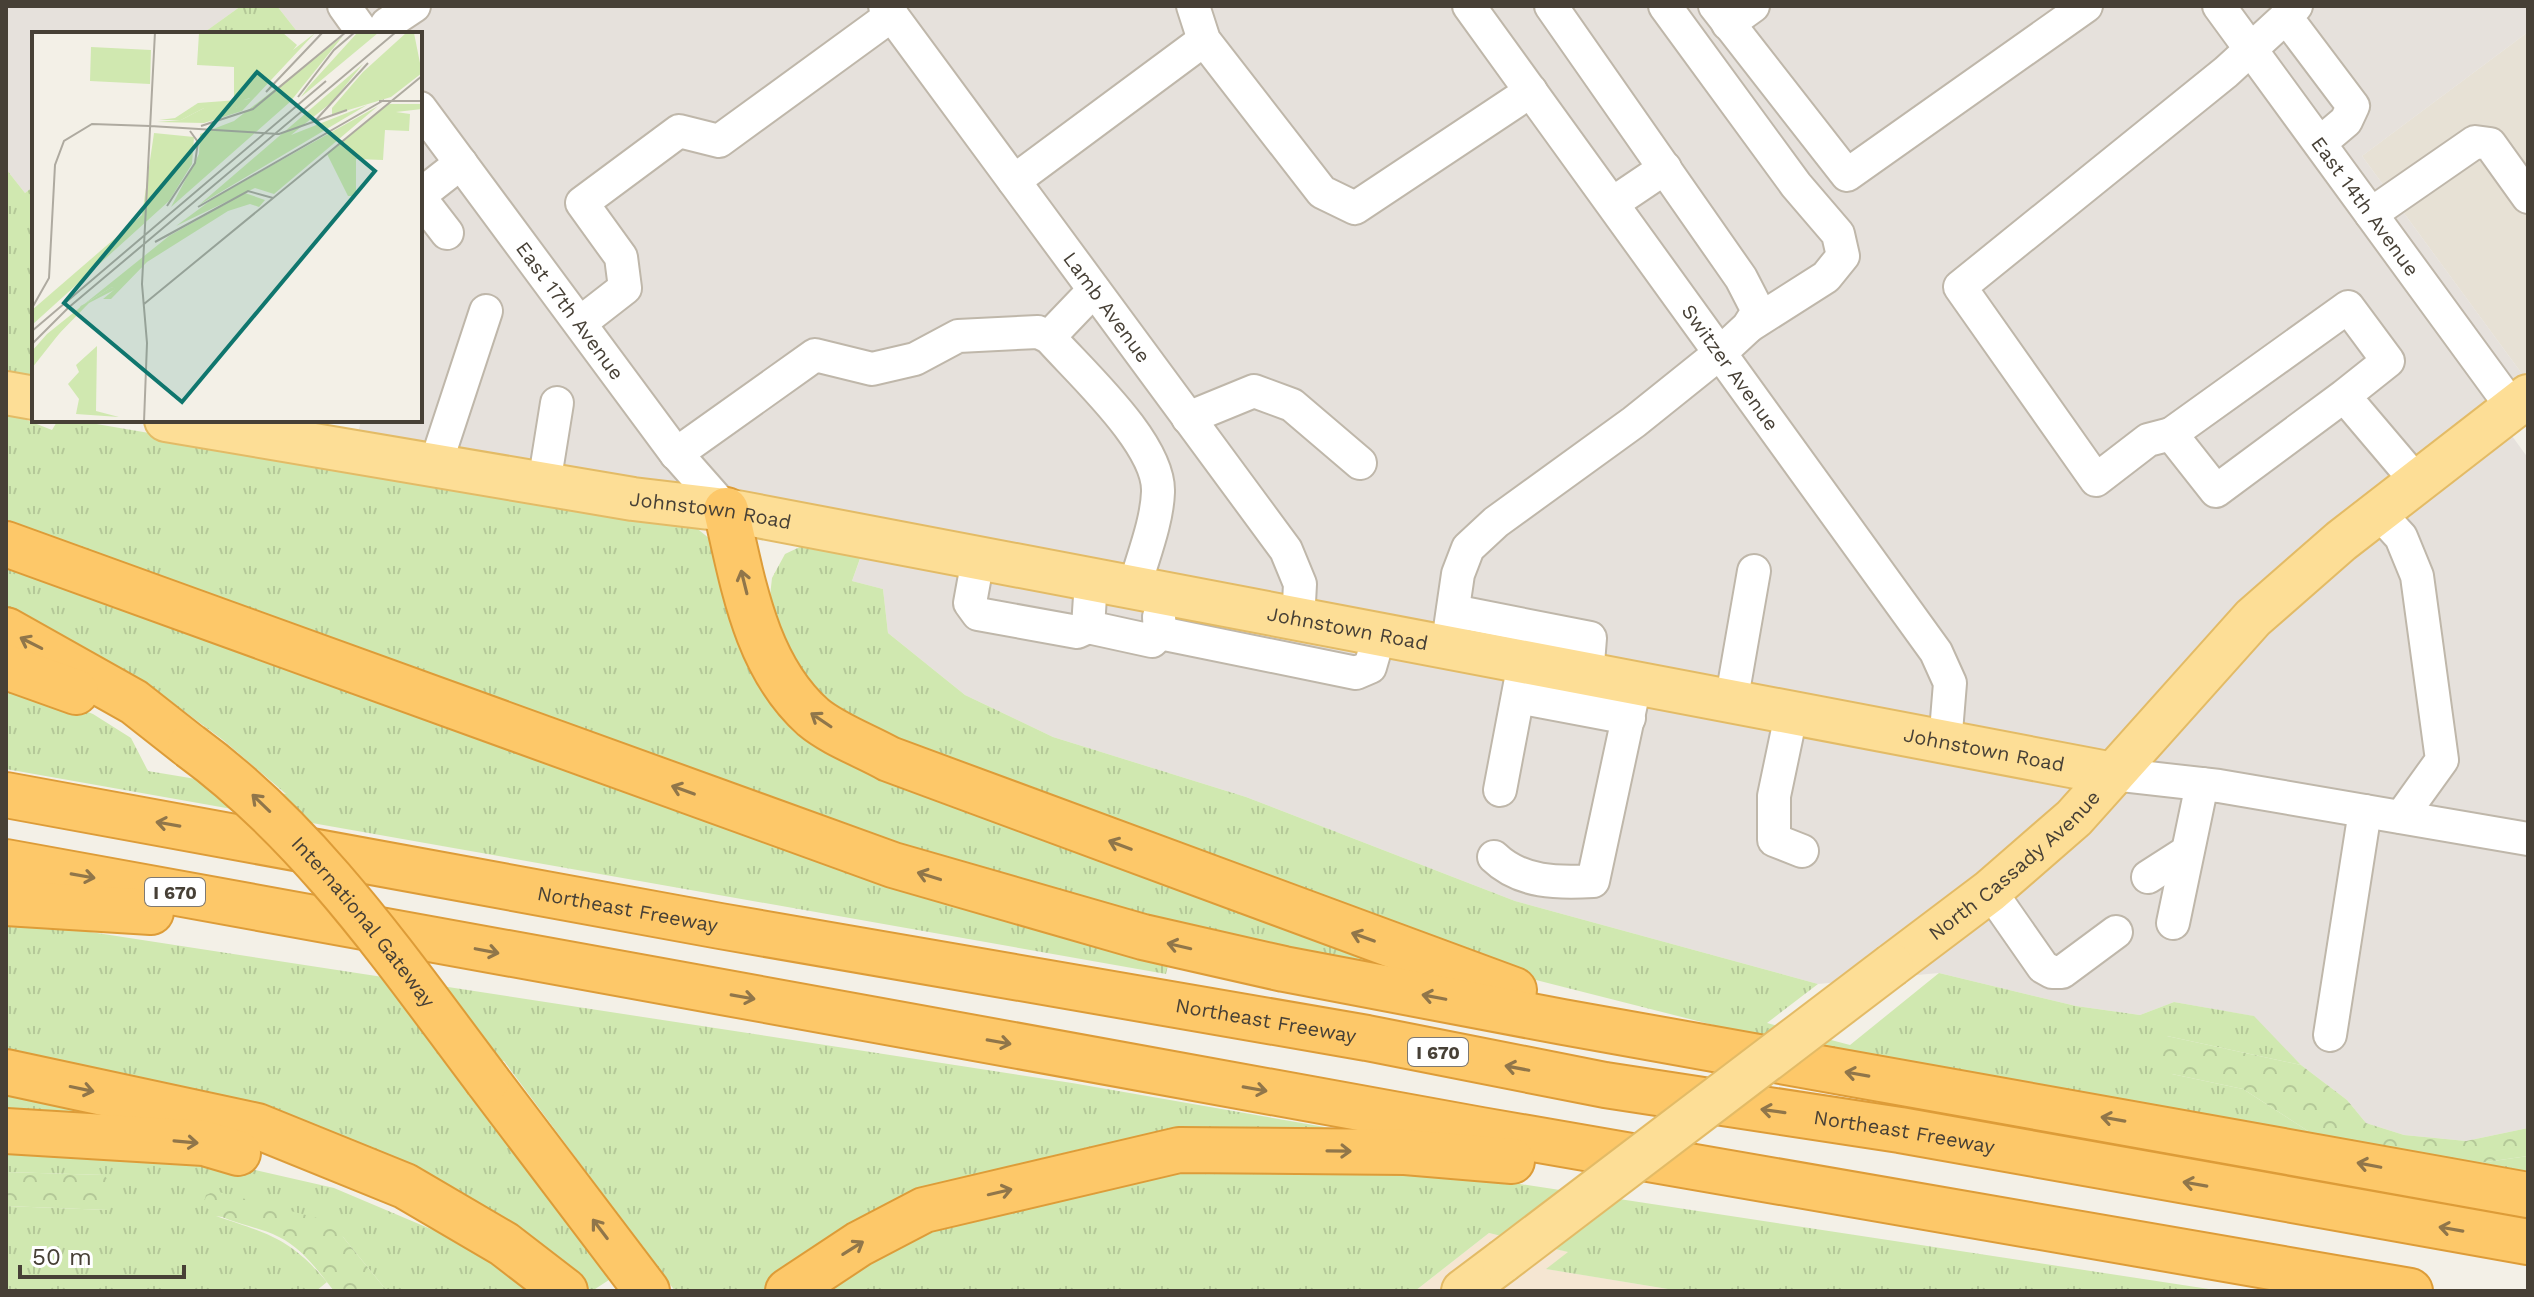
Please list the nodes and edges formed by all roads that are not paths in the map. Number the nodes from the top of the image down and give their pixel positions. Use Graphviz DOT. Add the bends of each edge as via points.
graph roads {
  1 [pos="344,6"];
  2 [pos="414,6"];
  3 [pos="1193,6"];
  4 [pos="1469,6"];
  5 [pos="1551,6"];
  6 [pos="1665,6"];
  7 [pos="2086,6"];
  8 [pos="2219,6"];
  9 [pos="889,11"];
  10 [pos="1732,12"];
  11 [pos="2291,12"];
  12 [pos="363,32"];
  13 [pos="382,32"];
  14 [pos="1204,40"];
  15 [pos="2250,48"];
  16 [pos="1531,91"];
  17 [pos="422,111"];
  18 [pos="2320,143"];
  19 [pos="461,163"];
  20 [pos="1665,168"];
  21 [pos="1014,181"];
  22 [pos="422,194"];
  23 [pos="2528,197"];
  24 [pos="422,199"];
  25 [pos="1613,203"];
  26 [pos="2371,214"];
  27 [pos="447,233"];
  28 [pos="1094,290"];
  29 [pos="486,311"];
  30 [pos="580,323"];
  31 [pos="1749,326"];
  32 [pos="1049,337"];
  33 [pos="1720,353"];
  34 [pos="6,393"];
  35 [pos="2344,396"];
  36 [pos="32,398"];
  37 [pos="2520,401"];
  38 [pos="557,403"];
  39 [pos="1188,418"];
  40 [pos="178,422"];
  41 [pos="2171,434"];
  42 [pos="676,454"];
  43 [pos="1360,463"];
  44 [pos="435,466"];
  45 [pos="2417,482"];
  46 [pos="544,484"];
  47 [pos="726,510"];
  48 [pos="2378,512"];
  49 [pos="6,544"];
  50 [pos="978,559"];
  51 [pos="1754,571"];
  52 [pos="1091,581"];
  53 [pos="1151,605"];
  54 [pos="1298,621"];
  55 [pos="1088,627"];
  56 [pos="6,630"];
  57 [pos="1450,630"];
  58 [pos="1379,636"];
  59 [pos="6,667"];
  60 [pos="1587,676"];
  61 [pos="1521,680"];
  62 [pos="1632,702"];
  63 [pos="1731,703"];
  64 [pos="1791,715"];
  65 [pos="1945,744"];
  66 [pos="190,746"];
  67 [pos="2113,774"];
  68 [pos="2202,784"];
  69 [pos="1500,790"];
  70 [pos="6,795"];
  71 [pos="2365,811"];
  72 [pos="2401,817"];
  73 [pos="2528,839"];
  74 [pos="1802,851"];
  75 [pos="2187,852"];
  76 [pos="1494,857"];
  77 [pos="6,862"];
  78 [pos="2148,877"];
  79 [pos="1990,891"];
  80 [pos="6,903"];
  81 [pos="2173,923"];
  82 [pos="344,924"];
  83 [pos="2116,932"];
  84 [pos="1649,1035"];
  85 [pos="2330,1035"];
  86 [pos="6,1072"];
  87 [pos="6,1131"];
  88 [pos="1747,1173"];
  89 [pos="2528,1195"];
  90 [pos="2528,1242"];
  91 [pos="504,1244"];
  92 [pos="565,1291"];
  93 [pos="647,1291"];
  94 [pos="788,1291"];
  95 [pos="1463,1291"];
  96 [pos="2410,1291"];
  1 -- 12 [label="street"];
  2 -- 13 [label="street"];
  3 -- 14 [label="street"];
  4 -- 16 [label="street, Switzer Avenue"];
  5 -- 20 [label="street"];
  6 -- 31 [label="street" via="1838,234 1841,245 1843,256 1826,277"];
  7 -- 10 [label="street" via="1847,175"];
  8 -- 15 [label="street, East 14th Avenue"];
  9 -- 21 [label="street, Lamb Avenue"];
  9 -- 30 [label="street" via="719,141 679,131 582,203 621,257 625,288"];
  11 -- 15 [label="street"];
  11 -- 18 [label="street" via="2353,106 2346,121"];
  14 -- 16 [label="street" via="1322,192 1355,208"];
  14 -- 21 [label="street"];
  15 -- 18 [label="street, East 14th Avenue"];
  15 -- 41 [label="street" via="1960,287 2096,480 2148,440"];
  16 -- 25 [label="street, Switzer Avenue"];
  17 -- 19 [label="street, East 17th Avenue"];
  18 -- 26 [label="street, East 14th Avenue"];
  19 -- 22 [label="street"];
  19 -- 30 [label="street, East 17th Avenue"];
  20 -- 25 [label="street"];
  20 -- 31 [label="street" via="1741,278 1758,311"];
  21 -- 28 [label="street, Lamb Avenue"];
  23 -- 26 [label="street" via="2490,144 2475,142"];
  24 -- 27 [label="street"];
  25 -- 33 [label="street, Switzer Avenue"];
  26 -- 37 [label="street, East 14th Avenue"];
  28 -- 32 [label="street"];
  28 -- 39 [label="street, Lamb Avenue"];
  29 -- 44 [label="street"];
  30 -- 42 [label="street, East 17th Avenue"];
  31 -- 33 [label="street"];
  32 -- 42 [label="street" via="1038,332 958,336 915,359 872,369 815,355"];
  32 -- 53 [label="street" via="1148,453 1158,491"];
  33 -- 57 [label="street" via="1468,548 1458,574"];
  33 -- 65 [label="street, Switzer Avenue" via="1936,652 1950,683"];
  34 -- 36 [label="main road"];
  35 -- 41 [label="street" via="2216,491"];
  35 -- 41 [label="street" via="2388,361 2348,307"];
  35 -- 45 [label="street"];
  37 -- 45 [label="main road, North Cassady Avenue"];
  38 -- 46 [label="street"];
  39 -- 43 [label="street" via="1254,391 1292,405"];
  39 -- 54 [label="street, Lamb Avenue" via="1286,550 1300,584"];
  40 -- 44 [label="main road, Johnstown Road"];
  42 -- 47 [label="street, East 17th Avenue"];
  44 -- 46 [label="main road, Johnstown Road"];
  45 -- 48 [label="main road, North Cassady Avenue"];
  46 -- 47 [label="main road, Johnstown Road"];
  47 -- 50 [label="main road, Johnstown Road"];
  84 -- 47 [label="highway, one-way" via="1410,954 889,759 814,717 769,662"];
  48 -- 67 [label="main road, North Cassady Avenue" via="2253,618"];
  48 -- 72 [label="street" via="2401,537 2417,576 2442,760"];
  84 -- 49 [label="highway, one-way" via="1284,969 989,895 789,829"];
  50 -- 52 [label="main road, Johnstown Road"];
  50 -- 55 [label="street" via="970,603 978,614 1077,632"];
  51 -- 63 [label="street"];
  52 -- 53 [label="main road, Johnstown Road"];
  52 -- 55 [label="street"];
  53 -- 54 [label="main road, Johnstown Road"];
  53 -- 55 [label="street" via="1152,641"];
  53 -- 58 [label="street" via="1356,673 1370,667"];
  54 -- 58 [label="main road, Johnstown Road"];
  66 -- 56 [label="highway, International Gateway, one-way" via="134,702"];
  57 -- 58 [label="main road, Johnstown Road"];
  57 -- 60 [label="street" via="1590,638"];
  57 -- 61 [label="main road, Johnstown Road"];
  59 -- 66 [label="highway" via="66,687"];
  60 -- 61 [label="main road, Johnstown Road"];
  60 -- 62 [label="main road, Johnstown Road"];
  61 -- 62 [label="street"];
  61 -- 69 [label="street"];
  62 -- 63 [label="main road, Johnstown Road"];
  62 -- 76 [label="street" via="1593,881 1550,883"];
  63 -- 64 [label="main road, Johnstown Road"];
  64 -- 65 [label="main road, Johnstown Road"];
  64 -- 74 [label="street" via="1774,796 1774,840"];
  65 -- 67 [label="main road, Johnstown Road"];
  93 -- 66 [label="highway, International Gateway, one-way, bridge" via="309,852 248,791"];
  67 -- 68 [label="street, Johnstown Road"];
  67 -- 79 [label="main road, North Cassady Avenue" via="2074,818"];
  68 -- 71 [label="street, Johnstown Road"];
  68 -- 75 [label="street"];
  90 -- 70 [label="highway, Northeast Freeway / I 670, one-way" via="1900,1130 1605,1085"];
  71 -- 72 [label="street, Johnstown Road"];
  71 -- 85 [label="street"];
  72 -- 73 [label="street, Johnstown Road"];
  75 -- 78 [label="street"];
  75 -- 81 [label="street"];
  77 -- 82 [label="highway, I 670, one-way"];
  79 -- 83 [label="street" via="2043,967 2052,972 2062,972"];
  79 -- 95 [label="main road, North Cassady Avenue, bridge"];
  80 -- 82 [label="highway"];
  82 -- 88 [label="highway, I 670, one-way"];
  89 -- 84 [label="highway, one-way"];
  86 -- 91 [label="highway, one-way" via="257,1126 405,1186"];
  87 -- 91 [label="highway, one-way" via="204,1143 400,1198"];
  94 -- 88 [label="highway, one-way" via="859,1244 924,1210 1179,1150 1405,1152"];
  88 -- 96 [label="highway, I 670"];
  91 -- 92 [label="highway"];
}
